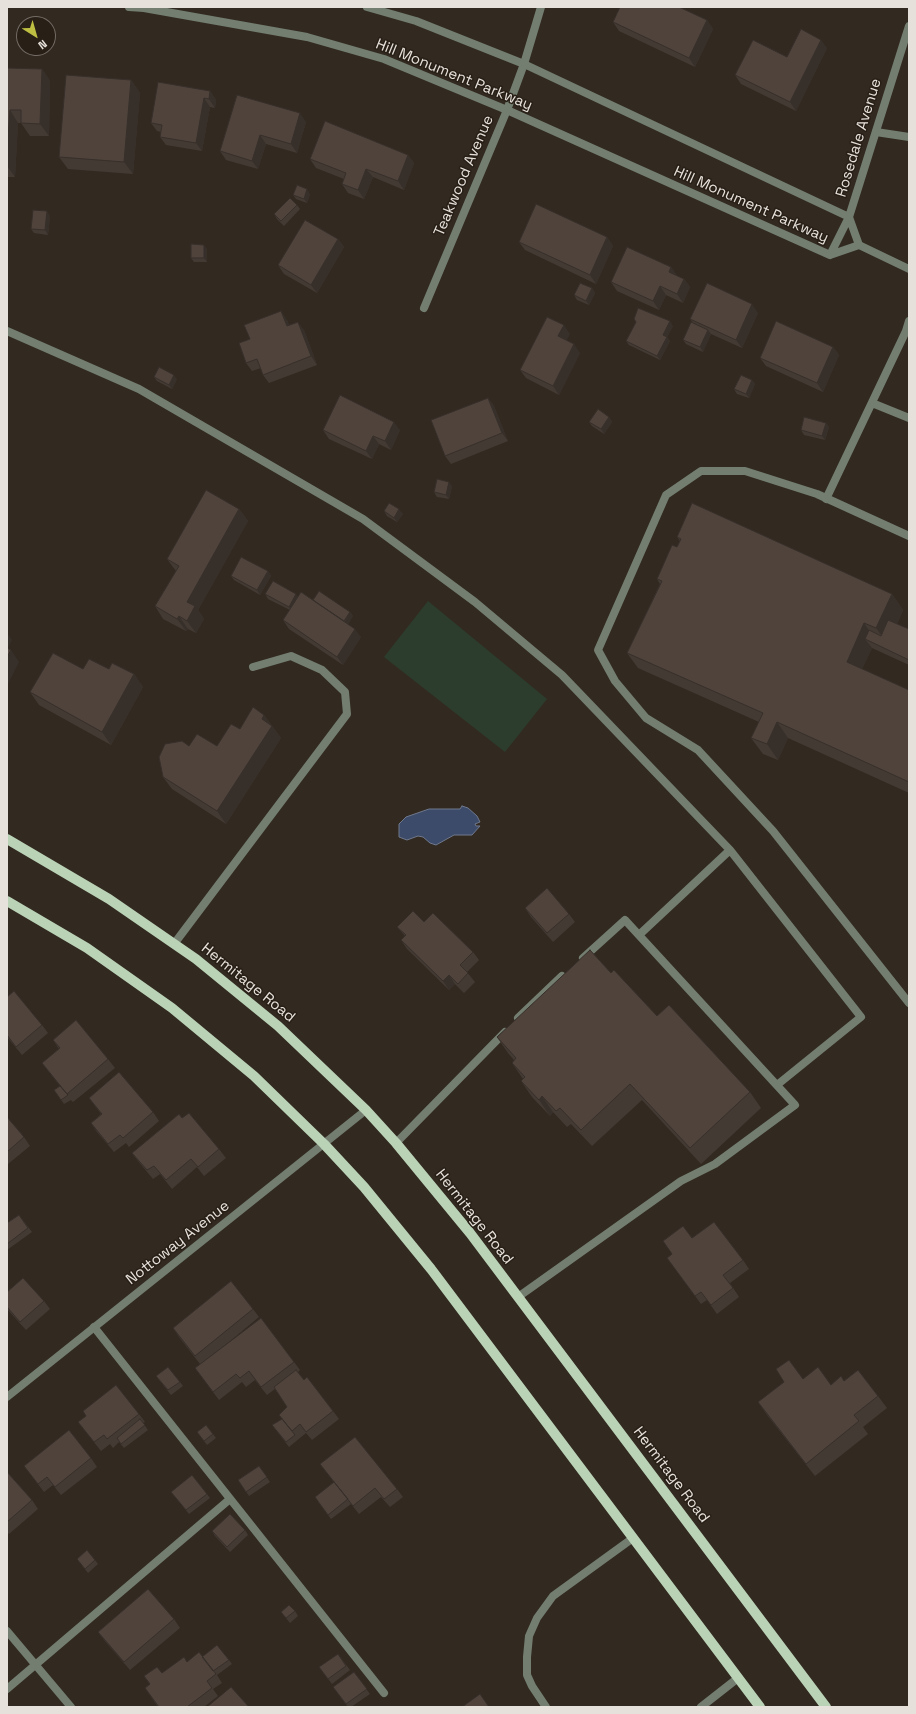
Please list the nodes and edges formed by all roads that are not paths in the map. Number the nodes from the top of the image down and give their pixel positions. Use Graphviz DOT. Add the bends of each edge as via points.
graph roads {
  1 [pos="128,7"];
  2 [pos="367,7"];
  3 [pos="541,7"];
  4 [pos="909,26"];
  5 [pos="524,64"];
  6 [pos="507,110"];
  7 [pos="876,132"];
  8 [pos="909,137"];
  9 [pos="849,217"];
  10 [pos="859,245"];
  11 [pos="830,255"];
  12 [pos="909,269"];
  13 [pos="424,308"];
  14 [pos="909,321"];
  15 [pos="7,331"];
  16 [pos="872,402"];
  17 [pos="909,418"];
  18 [pos="826,499"];
  19 [pos="909,536"];
  20 [pos="252,666"];
  21 [pos="7,839"];
  22 [pos="730,850"];
  23 [pos="7,901"];
  24 [pos="639,935"];
  25 [pos="174,944"];
  26 [pos="909,1003"];
  27 [pos="777,1085"];
  28 [pos="366,1110"];
  29 [pos="396,1143"];
  30 [pos="324,1144"];
  31 [pos="518,1297"];
  32 [pos="94,1327"];
  33 [pos="7,1397"];
  34 [pos="230,1499"];
  35 [pos="633,1538"];
  36 [pos="7,1631"];
  37 [pos="36,1665"];
  38 [pos="738,1678"];
  39 [pos="7,1689"];
  40 [pos="384,1693"];
  41 [pos="71,1707"];
  42 [pos="546,1707"];
  43 [pos="701,1707"];
  44 [pos="760,1707"];
  45 [pos="826,1707"];
  1 -- 6 [label="street, Hill Monument Parkway" via="307,37 384,59"];
  2 -- 5 [label="street, Hill Monument Parkway" via="416,20"];
  3 -- 5 [label="street, Teakwood Avenue"];
  4 -- 7 [label="street, Rosedale Avenue"];
  5 -- 6 [label="street, Teakwood Avenue"];
  5 -- 9 [label="street, Hill Monument Parkway"];
  6 -- 11 [label="street, Hill Monument Parkway"];
  6 -- 13 [label="street, Teakwood Avenue"];
  7 -- 8 [label="street"];
  7 -- 9 [label="street, Rosedale Avenue"];
  9 -- 10 [label="street, Hill Monument Parkway"];
  9 -- 11 [label="street, Rosedale Avenue"];
  10 -- 11 [label="street, Hill Monument Parkway"];
  10 -- 12 [label="street"];
  14 -- 16 [label="street"];
  15 -- 22 [label="street" via="139,389 363,519 475,602 562,675"];
  16 -- 17 [label="street"];
  16 -- 18 [label="street"];
  18 -- 19 [label="street"];
  18 -- 26 [label="street" via="745,471 701,471 666,495 598,650 615,681 646,718 698,750 773,831"];
  20 -- 25 [label="street" via="291,656 322,670 345,692 347,714"];
  21 -- 25 [label="main road, Hermitage Road" via="109,899"];
  22 -- 24 [label="street"];
  22 -- 27 [label="street" via="861,1017"];
  23 -- 30 [label="main road" via="87,948 172,1008 254,1076"];
  24 -- 27 [label="street"];
  24 -- 29 [label="street" via="625,920 534,1001"];
  25 -- 28 [label="main road, Hermitage Road" via="273,1022"];
  27 -- 31 [label="street" via="795,1105 715,1164 681,1180"];
  28 -- 29 [label="main road, Hermitage Road"];
  28 -- 30 [label="street, Nottoway Avenue"];
  29 -- 31 [label="main road, Hermitage Road" via="470,1233"];
  30 -- 32 [label="street, Nottoway Avenue"];
  30 -- 35 [label="main road" via="364,1187 431,1270"];
  31 -- 45 [label="main road, Hermitage Road"];
  32 -- 33 [label="street, Nottoway Avenue"];
  32 -- 34 [label="street"];
  34 -- 37 [label="street"];
  34 -- 40 [label="street"];
  35 -- 38 [label="main road"];
  35 -- 42 [label="street" via="552,1596 537,1618 529,1636 527,1675"];
  36 -- 37 [label="street"];
  37 -- 39 [label="street"];
  37 -- 41 [label="street"];
  38 -- 43 [label="street"];
  38 -- 44 [label="main road"];
}
